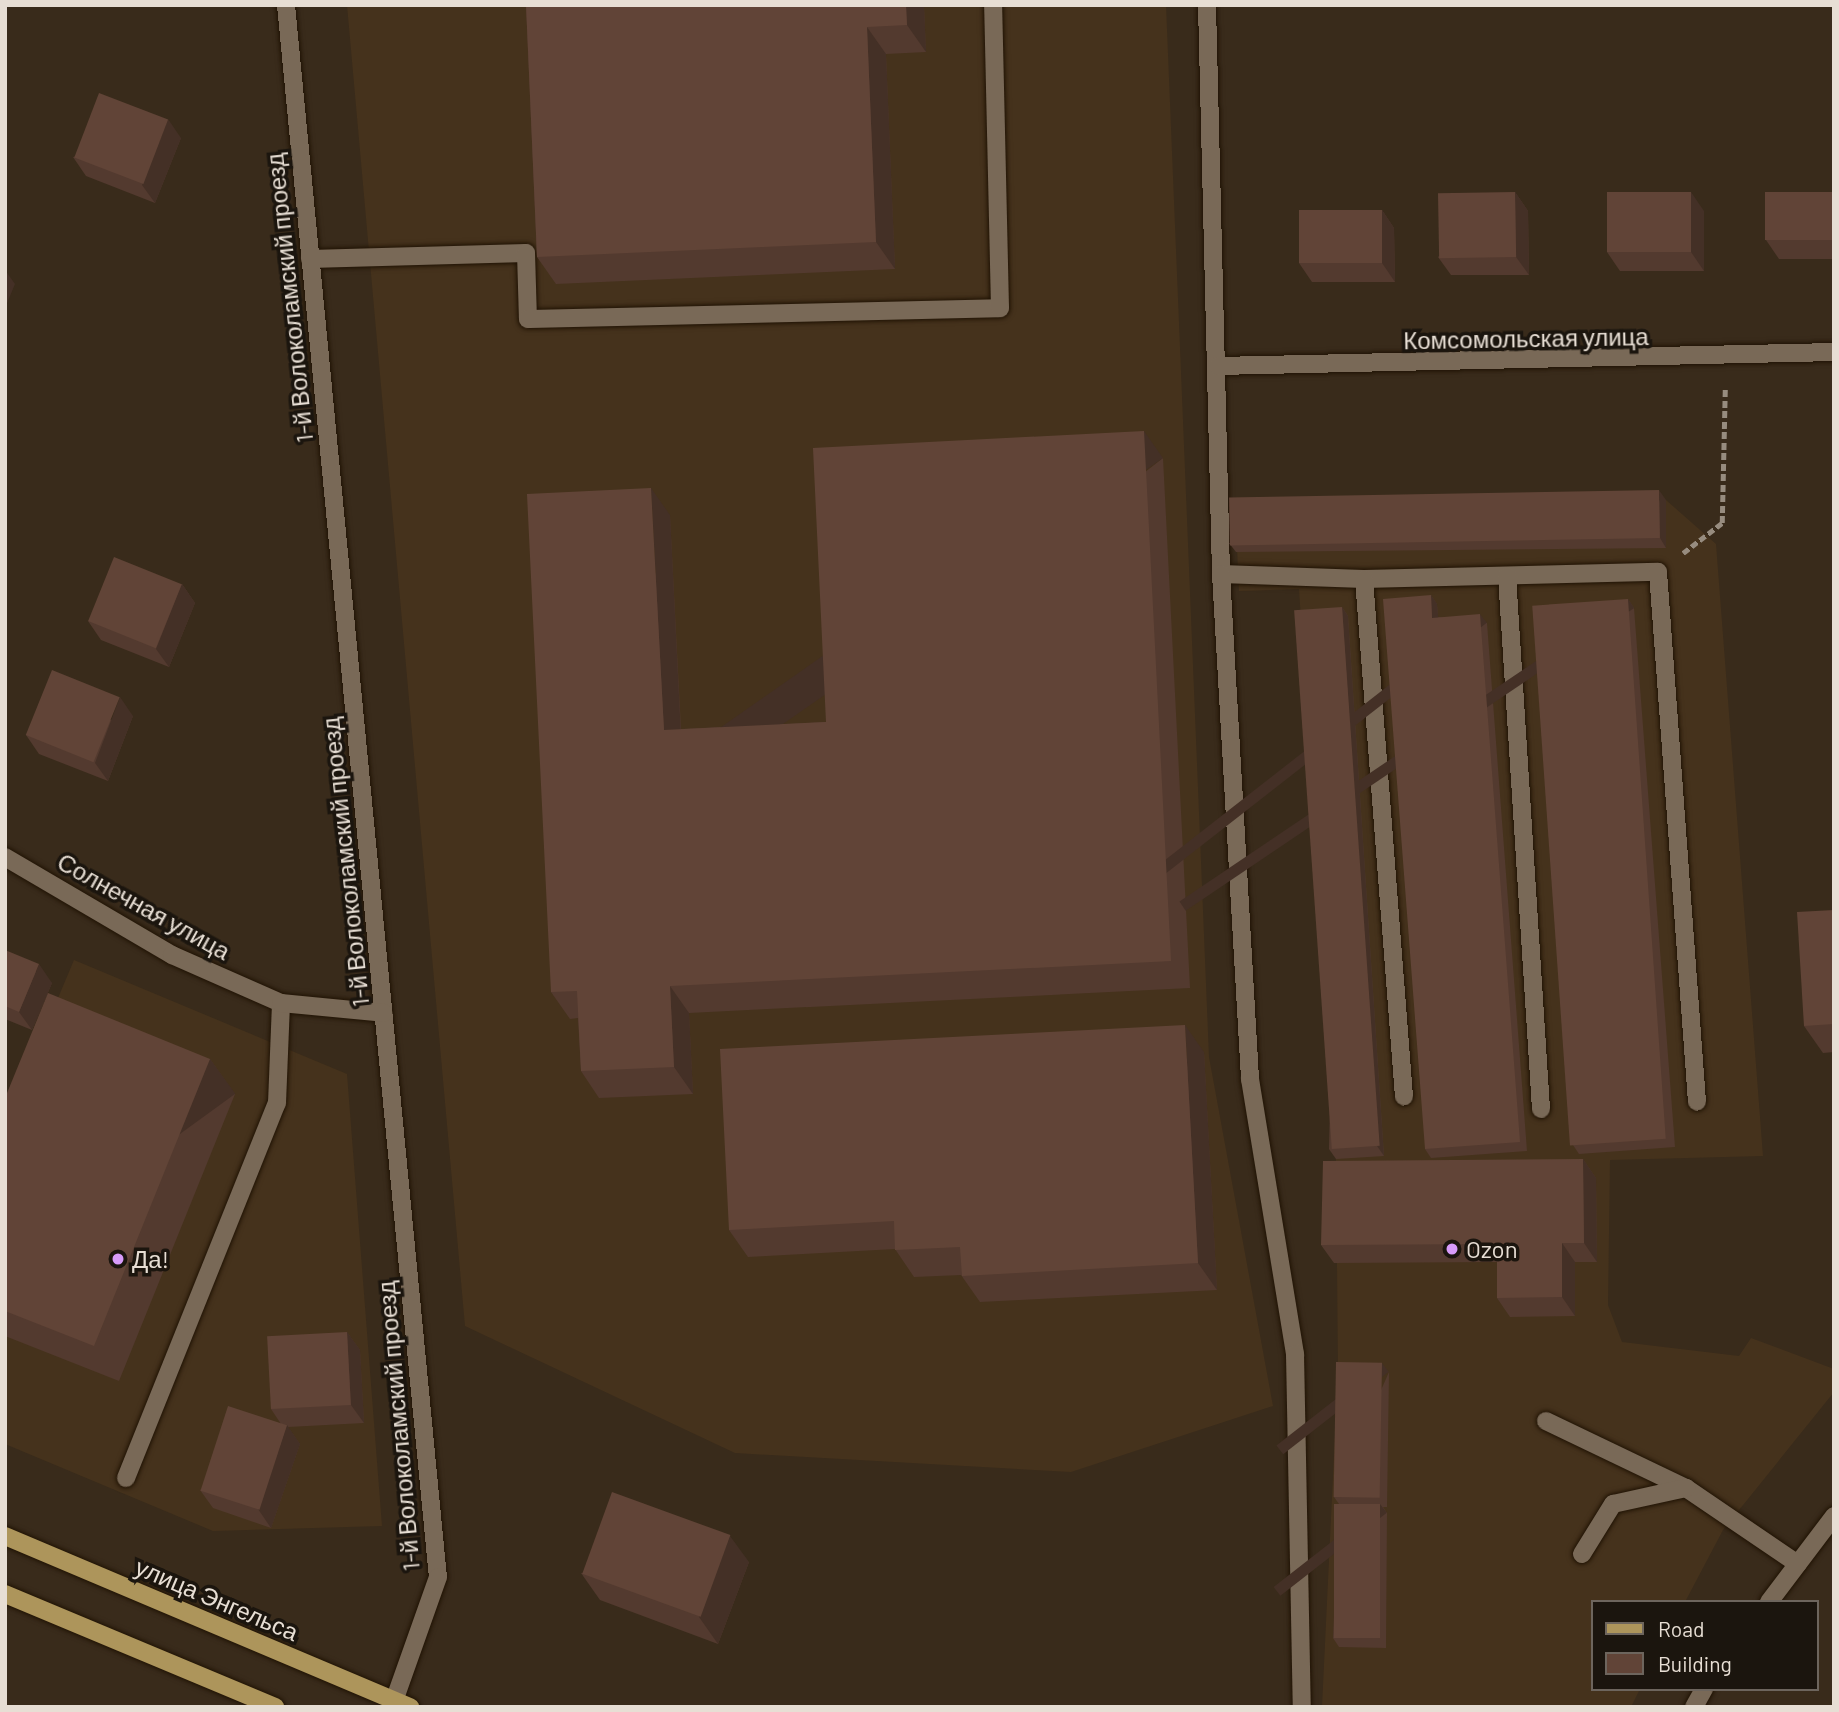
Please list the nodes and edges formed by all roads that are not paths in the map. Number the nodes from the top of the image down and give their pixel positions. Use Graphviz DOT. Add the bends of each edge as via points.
graph roads {
  1 [pos="286,5"];
  2 [pos="993,5"];
  3 [pos="1207,5"];
  4 [pos="310,259"];
  5 [pos="1834,352"];
  6 [pos="1218,366"];
  7 [pos="1221,575"];
  8 [pos="1507,576"];
  9 [pos="1364,579"];
  10 [pos="5,857"];
  11 [pos="281,1003"];
  12 [pos="384,1013"];
  13 [pos="1404,1096"];
  14 [pos="1697,1102"];
  15 [pos="1541,1109"];
  16 [pos="1546,1421"];
  17 [pos="126,1478"];
  18 [pos="1686,1488"];
  19 [pos="1834,1516"];
  20 [pos="5,1536"];
  21 [pos="1582,1554"];
  22 [pos="1798,1564"];
  23 [pos="5,1594"];
  24 [pos="1771,1600"];
  25 [pos="1703,1691"];
  26 [pos="399,1704"];
  27 [pos="275,1707"];
  28 [pos="1302,1707"];
  29 [pos="1694,1707"];
  1 -- 4 [label="street, 1-й Волоколамский проезд"];
  2 -- 4 [label="street" via="1000,308 528,319 527,253"];
  3 -- 6 [label="street"];
  4 -- 12 [label="street, 1-й Волоколамский проезд"];
  5 -- 6 [label="street, Комсомольская улица" via="1725,359"];
  6 -- 7 [label="street"];
  7 -- 9 [label="street"];
  7 -- 28 [label="street" via="1250,1079 1295,1353"];
  8 -- 9 [label="street"];
  8 -- 14 [label="street" via="1658,572"];
  8 -- 15 [label="street"];
  9 -- 13 [label="street"];
  10 -- 11 [label="street, Солнечная улица" via="172,955"];
  11 -- 12 [label="street, Солнечная улица"];
  11 -- 17 [label="street" via="277,1103"];
  12 -- 26 [label="street, 1-й Волоколамский проезд" via="438,1577"];
  16 -- 18 [label="street"];
  18 -- 21 [label="street" via="1613,1504"];
  18 -- 22 [label="street"];
  19 -- 22 [label="street"];
  20 -- 26 [label="main road, улица Энгельса"];
  22 -- 24 [label="street"];
  23 -- 27 [label="main road"];
  25 -- 29 [label="street"];
}
